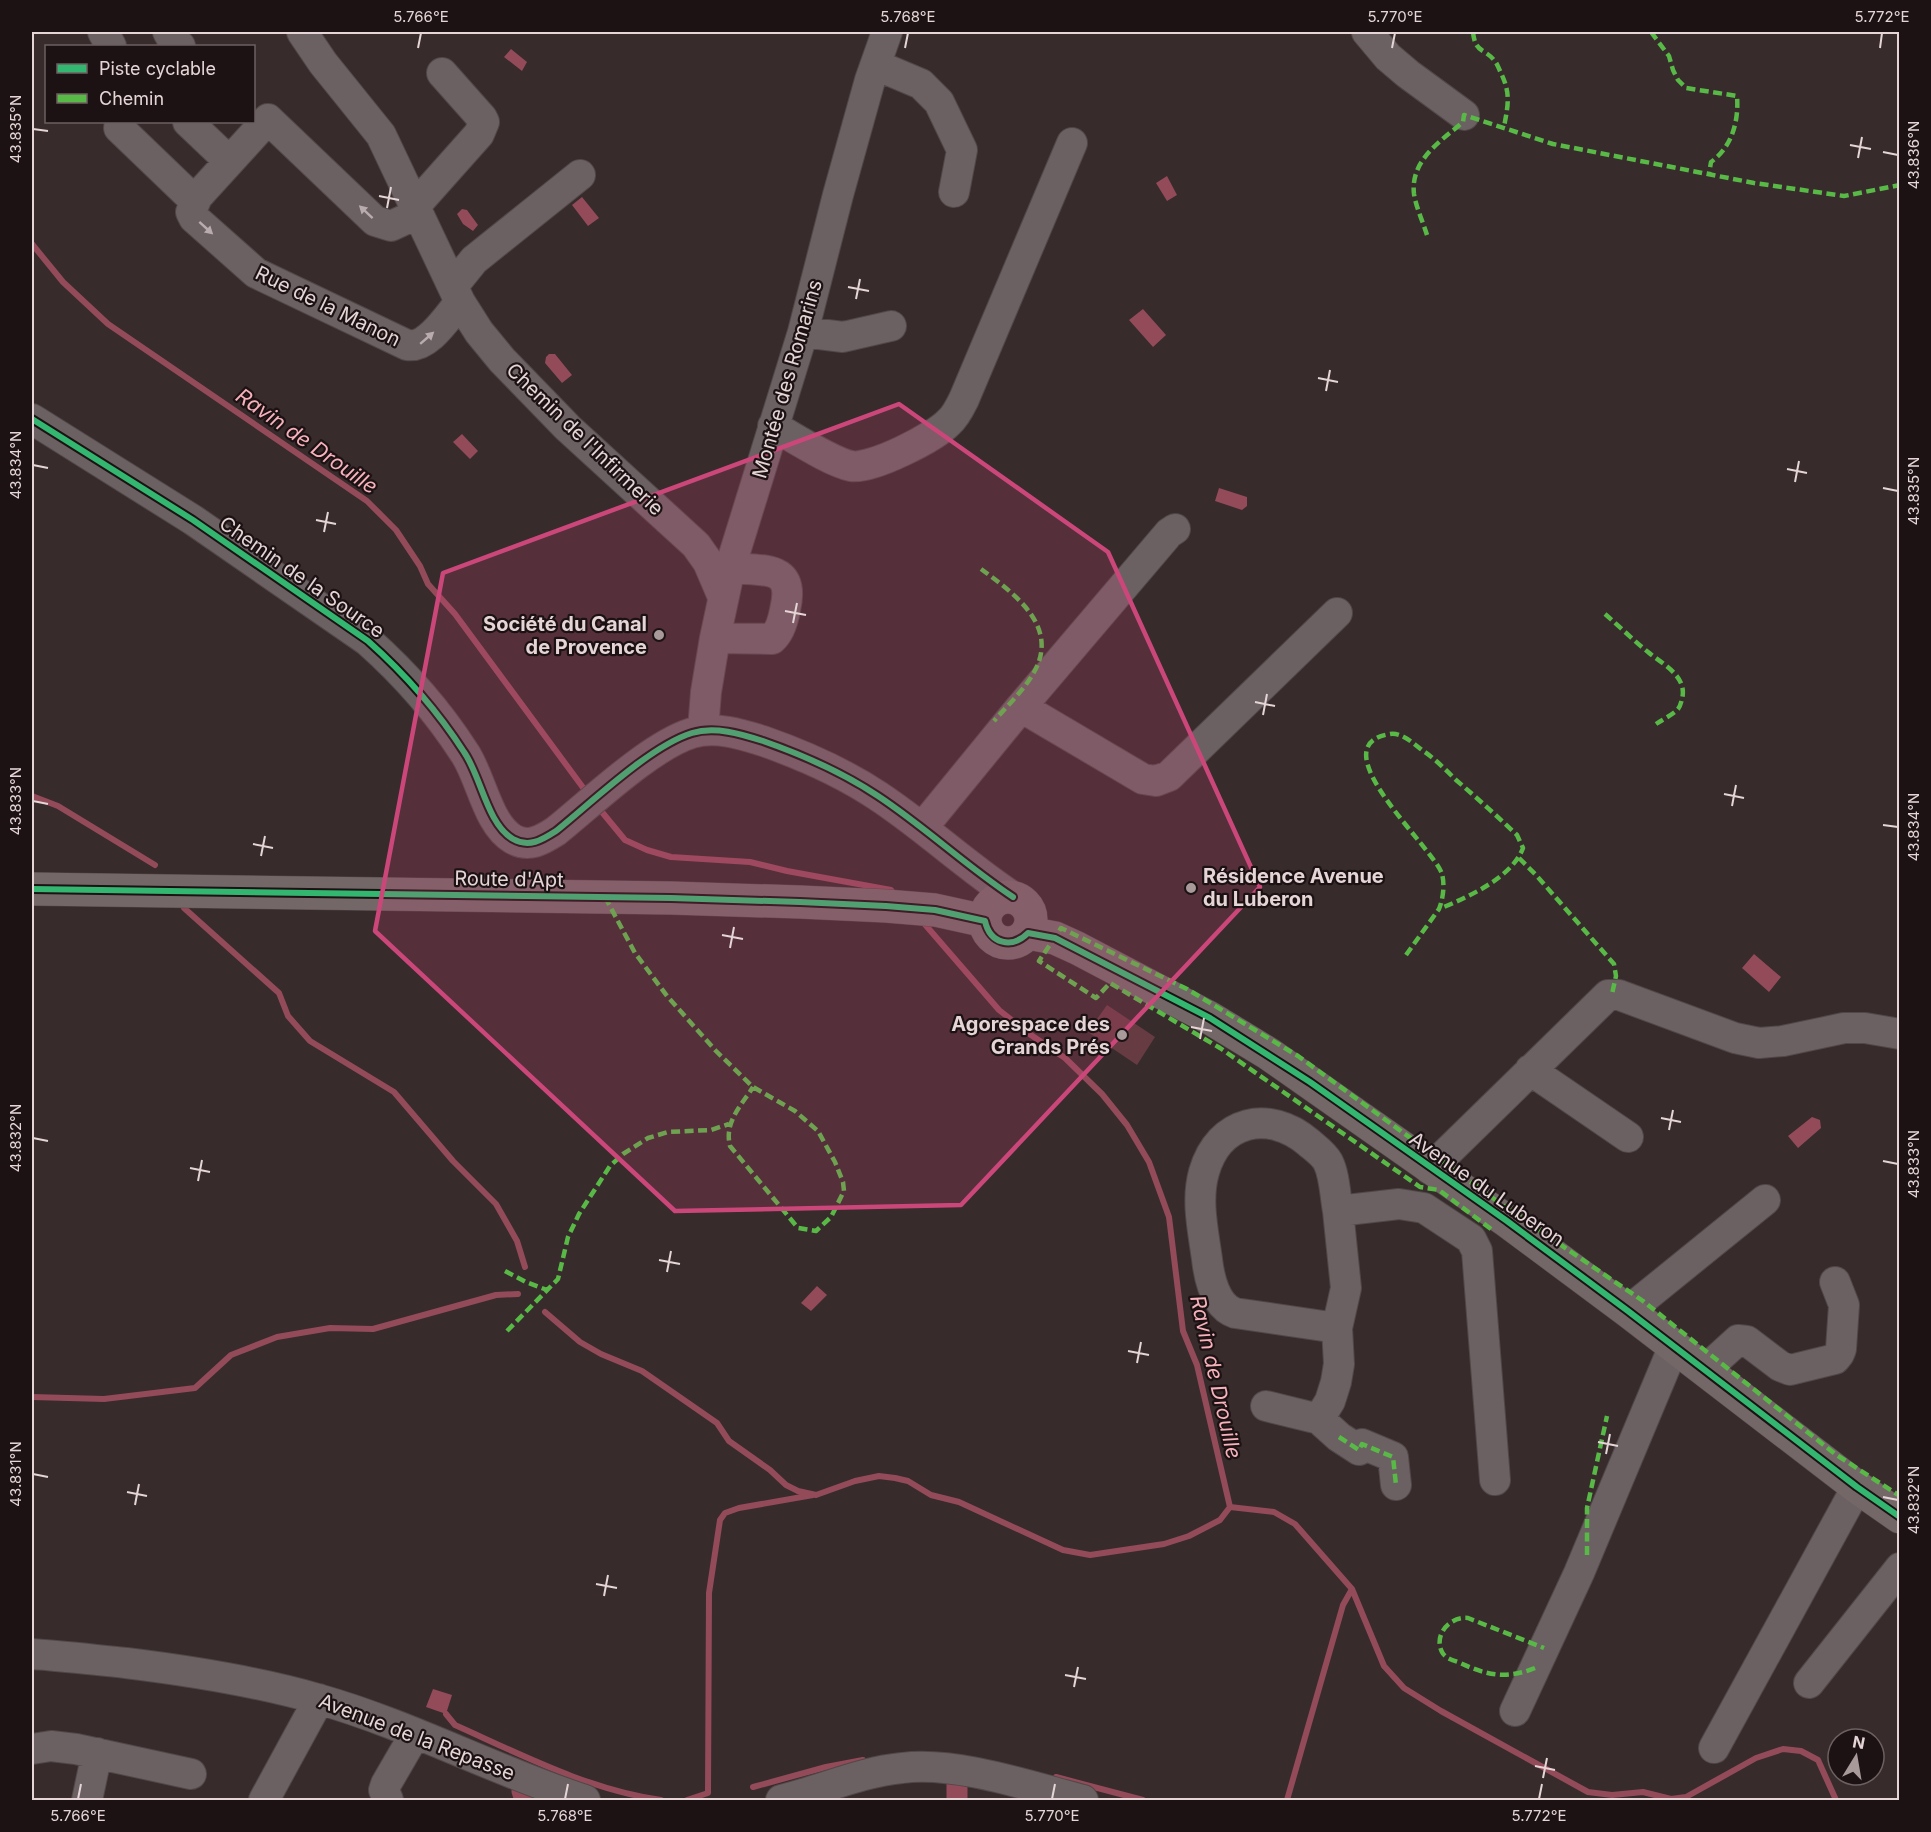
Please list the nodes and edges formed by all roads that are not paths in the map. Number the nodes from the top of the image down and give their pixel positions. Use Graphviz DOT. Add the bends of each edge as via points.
graph roads {
  1 [pos="168,32"];
  2 [pos="302,32"];
  3 [pos="887,32"];
  4 [pos="1367,32"];
  5 [pos="178,45"];
  6 [pos="876,65"];
  7 [pos="442,73"];
  8 [pos="261,112"];
  9 [pos="1464,115"];
  10 [pos="189,123"];
  11 [pos="254,123"];
  12 [pos="119,128"];
  13 [pos="1072,143"];
  14 [pos="229,161"];
  15 [pos="580,175"];
  16 [pos="954,192"];
  17 [pos="195,201"];
  18 [pos="416,210"];
  19 [pos="457,294"];
  20 [pos="891,326"];
  21 [pos="803,332"];
  22 [pos="32,418"];
  23 [pos="773,426"];
  24 [pos="1175,529"];
  25 [pos="730,568"];
  26 [pos="723,597"];
  27 [pos="1337,613"];
  28 [pos="715,638"];
  29 [pos="1021,707"];
  30 [pos="703,730"];
  31 [pos="922,828"];
  32 [pos="32,889"];
  33 [pos="1010,912"];
  34 [pos="1899,1034"];
  35 [pos="1530,1070"];
  36 [pos="1628,1137"];
  37 [pos="1439,1174"];
  38 [pos="1765,1200"];
  39 [pos="1424,1208"];
  40 [pos="1338,1211"];
  41 [pos="1507,1221"];
  42 [pos="1472,1239"];
  43 [pos="1835,1282"];
  44 [pos="1628,1311"];
  45 [pos="1337,1328"];
  46 [pos="1674,1346"];
  47 [pos="1705,1370"];
  48 [pos="1266,1406"];
  49 [pos="1329,1428"];
  50 [pos="1496,1480"];
  51 [pos="1396,1485"];
  52 [pos="1857,1487"];
  53 [pos="1899,1517"];
  54 [pos="1899,1568"];
  55 [pos="32,1654"];
  56 [pos="1809,1683"];
  57 [pos="319,1699"];
  58 [pos="1515,1711"];
  59 [pos="415,1734"];
  60 [pos="32,1749"];
  61 [pos="1714,1749"];
  62 [pos="97,1753"];
  63 [pos="190,1774"];
  64 [pos="815,1795"];
  65 [pos="87,1800"];
  66 [pos="264,1800"];
  67 [pos="388,1800"];
  68 [pos="585,1800"];
  69 [pos="781,1800"];
  70 [pos="1083,1800"];
  1 -- 5 [label="street"];
  2 -- 18 [label="street, Chemin de l'Infirmerie" via="376,126"];
  3 -- 6 [label="street, Montée des Romarins"];
  4 -- 9 [label="street" via="1388,57"];
  6 -- 16 [label="street" via="921,84 939,102 962,150"];
  6 -- 21 [label="street, Montée des Romarins"];
  7 -- 18 [label="street" via="484,122 479,134"];
  18 -- 8 [label="street, one-way" via="391,226 375,221"];
  10 -- 14 [label="street"];
  11 -- 14 [label="street"];
  12 -- 17 [label="street"];
  13 -- 23 [label="street" via="964,399 950,422 931,436 858,467 843,464"];
  14 -- 17 [label="street"];
  15 -- 19 [label="street" via="474,260"];
  17 -- 19 [label="street, Rue de la Manon, one-way" via="191,212 194,218 256,273 407,345 425,342"];
  18 -- 19 [label="street, Chemin de l'Infirmerie"];
  19 -- 26 [label="street, Chemin de l'Infirmerie" via="479,332 502,360 568,428 696,545"];
  20 -- 21 [label="street" via="843,337"];
  21 -- 23 [label="street, Montée des Romarins"];
  22 -- 30 [label="street, Chemin de la Source" via="193,520 368,641 441,717 467,755 495,820 514,839 534,843 556,831 632,769 678,738"];
  23 -- 25 [label="street, Montée des Romarins"];
  24 -- 29 [label="street"];
  25 -- 26 [label="street, Montée des Romarins"];
  25 -- 28 [label="street" via="775,573 785,581 788,596 779,630 772,639"];
  26 -- 28 [label="street, Montée des Romarins"];
  27 -- 29 [label="street" via="1169,776 1156,782 1143,779"];
  28 -- 30 [label="street, Montée des Romarins"];
  29 -- 31 [label="street"];
  30 -- 31 [label="street, Chemin de la Source" via="738,734 804,756 878,796"];
  31 -- 33 [label="street, Chemin de la Source"];
  32 -- 33 [label="main road, Route d'Apt" via="671,898"];
  33 -- 37 [label="main road, Avenue du Luberon" via="1210,1018 1302,1077"];
  34 -- 35 [label="street" via="1844,1028 1759,1043 1612,994"];
  35 -- 36 [label="street"];
  35 -- 37 [label="street"];
  37 -- 39 [label="street"];
  37 -- 41 [label="main road, Avenue du Luberon"];
  38 -- 44 [label="street"];
  39 -- 40 [label="street" via="1399,1204"];
  39 -- 42 [label="street"];
  40 -- 45 [label="street" via="1346,1283"];
  40 -- 45 [label="street" via="1325,1157 1305,1139 1273,1124 1251,1123 1232,1132 1219,1144 1204,1172 1201,1217 1208,1270 1224,1307 1235,1313"];
  41 -- 42 [label="street"];
  41 -- 44 [label="main road, Avenue du Luberon"];
  42 -- 50 [label="street" via="1478,1261"];
  43 -- 47 [label="street" via="1844,1305 1841,1349 1835,1359 1790,1370 1748,1342 1738,1340"];
  44 -- 46 [label="main road, Avenue du Luberon"];
  45 -- 49 [label="street" via="1339,1364 1330,1401"];
  46 -- 47 [label="main road, Avenue du Luberon"];
  46 -- 58 [label="street" via="1583,1564"];
  47 -- 52 [label="main road, Avenue du Luberon"];
  48 -- 49 [label="street"];
  49 -- 51 [label="street" via="1359,1450 1362,1444 1393,1457"];
  52 -- 53 [label="main road, Avenue du Luberon"];
  52 -- 61 [label="street"];
  54 -- 56 [label="street"];
  55 -- 57 [label="street, Avenue de la Repasse" via="230,1678"];
  57 -- 59 [label="street, Avenue de la Repasse"];
  57 -- 66 [label="street"];
  59 -- 67 [label="street" via="386,1784"];
  59 -- 68 [label="street, Avenue de la Repasse"];
  60 -- 62 [label="street" via="51,1746"];
  62 -- 63 [label="street"];
  62 -- 65 [label="street"];
  64 -- 69 [label="street"];
  64 -- 70 [label="street" via="858,1776 919,1766 986,1776"];
}
